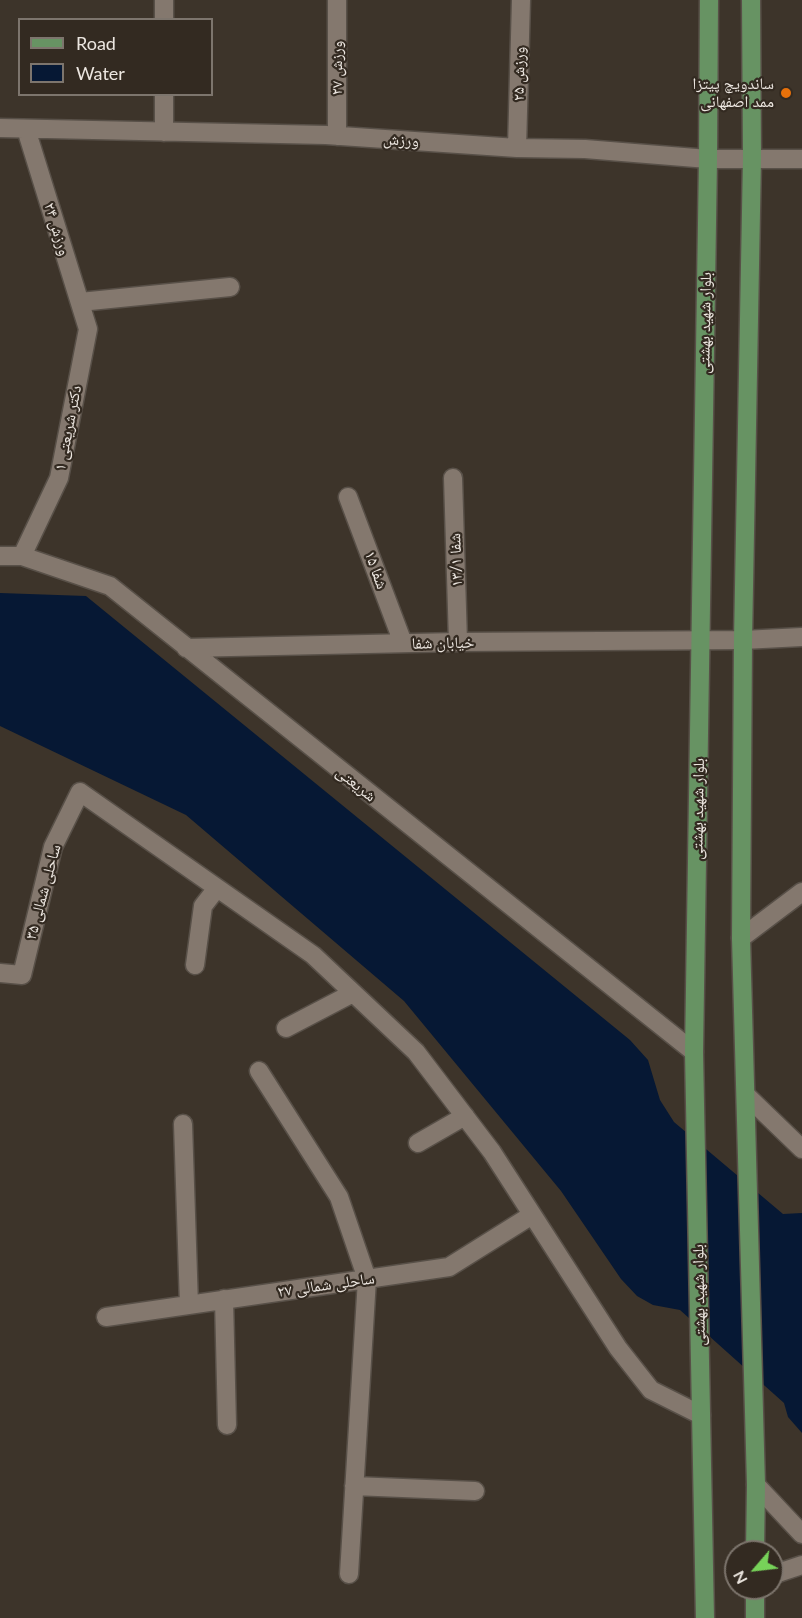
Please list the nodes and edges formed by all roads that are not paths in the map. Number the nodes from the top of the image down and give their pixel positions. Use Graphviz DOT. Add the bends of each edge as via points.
graph roads {
  1 [pos="164,0"];
  2 [pos="337,0"];
  3 [pos="520,0"];
  4 [pos="709,0"];
  5 [pos="751,0"];
  6 [pos="164,18"];
  7 [pos="164,96"];
  8 [pos="0,128"];
  9 [pos="26,129"];
  10 [pos="164,132"];
  11 [pos="337,136"];
  12 [pos="517,148"];
  13 [pos="752,158"];
  14 [pos="708,159"];
  15 [pos="802,159"];
  16 [pos="230,287"];
  17 [pos="80,302"];
  18 [pos="88,329"];
  19 [pos="453,478"];
  20 [pos="348,497"];
  21 [pos="0,556"];
  22 [pos="22,556"];
  23 [pos="802,637"];
  24 [pos="701,640"];
  25 [pos="743,640"];
  26 [pos="458,642"];
  27 [pos="403,643"];
  28 [pos="186,648"];
  29 [pos="217,888"];
  30 [pos="802,892"];
  31 [pos="741,938"];
  32 [pos="195,965"];
  33 [pos="0,973"];
  34 [pos="353,993"];
  35 [pos="286,1028"];
  36 [pos="694,1052"];
  37 [pos="259,1071"];
  38 [pos="746,1095"];
  39 [pos="465,1116"];
  40 [pos="183,1124"];
  41 [pos="418,1143"];
  42 [pos="802,1149"];
  43 [pos="532,1215"];
  44 [pos="367,1279"];
  45 [pos="224,1299"];
  46 [pos="189,1305"];
  47 [pos="106,1317"];
  48 [pos="701,1415"];
  49 [pos="227,1425"];
  50 [pos="756,1485"];
  51 [pos="354,1486"];
  52 [pos="475,1491"];
  53 [pos="802,1534"];
  54 [pos="755,1540"];
  55 [pos="802,1565"];
  56 [pos="784,1571"];
  57 [pos="349,1574"];
  58 [pos="755,1600"];
  59 [pos="705,1618"];
  60 [pos="755,1618"];
  1 -- 6 [label="street"];
  2 -- 11 [label="street, ورزش ۲۷"];
  3 -- 12 [label="street, ورزش ۲۵"];
  4 -- 14 [label="main road, بلوار شهید بهشتی"];
  5 -- 13 [label="main road"];
  7 -- 10 [label="street"];
  8 -- 9 [label="street, ورزش"];
  9 -- 10 [label="street, ورزش"];
  9 -- 17 [label="street, ورزش ۲۴"];
  10 -- 11 [label="street, ورزش"];
  11 -- 12 [label="street, ورزش"];
  12 -- 14 [label="street, ورزش"];
  13 -- 14 [label="street, ورزش"];
  13 -- 15 [label="street, ورزش"];
  13 -- 25 [label="main road"];
  14 -- 24 [label="main road, بلوار شهید بهشتی"];
  16 -- 17 [label="street"];
  17 -- 18 [label="street, ورزش ۲۴"];
  18 -- 22 [label="street, دکتر شریعتی ۱" via="59,478"];
  19 -- 26 [label="street, شفا ۱۳/۱"];
  20 -- 27 [label="street, شفا ۱۵"];
  21 -- 22 [label="street, شریعتی"];
  22 -- 28 [label="street, شریعتی" via="110,585"];
  23 -- 25 [label="street"];
  24 -- 25 [label="street, خیابان شفا"];
  24 -- 26 [label="street, خیابان شفا"];
  24 -- 36 [label="main road, بلوار شهید بهشتی"];
  25 -- 31 [label="main road"];
  26 -- 27 [label="street, خیابان شفا"];
  27 -- 28 [label="street, خیابان شفا"];
  28 -- 36 [label="street, شریعتی"];
  29 -- 32 [label="street" via="203,906"];
  29 -- 33 [label="street, ساحلی شمالی ۳۵" via="80,792 53,847 22,975"];
  29 -- 34 [label="street" via="313,955"];
  30 -- 31 [label="street"];
  31 -- 38 [label="main road"];
  34 -- 35 [label="street"];
  34 -- 39 [label="street" via="416,1052"];
  36 -- 48 [label="main road, بلوار شهید بهشتی"];
  37 -- 44 [label="street" via="339,1197"];
  38 -- 42 [label="street"];
  38 -- 50 [label="main road"];
  39 -- 41 [label="street"];
  39 -- 43 [label="street"];
  40 -- 46 [label="street"];
  43 -- 44 [label="street, ساحلی شمالی ۲۷" via="449,1267"];
  43 -- 48 [label="street" via="618,1348 651,1390"];
  44 -- 45 [label="street, ساحلی شمالی ۲۷"];
  44 -- 51 [label="street"];
  45 -- 46 [label="street, ساحلی شمالی ۲۷"];
  45 -- 49 [label="street"];
  46 -- 47 [label="street, ساحلی شمالی ۲۷"];
  48 -- 59 [label="main road, بلوار شهید بهشتی"];
  50 -- 53 [label="street"];
  50 -- 54 [label="main road"];
  51 -- 52 [label="street"];
  51 -- 57 [label="street"];
  55 -- 56 [label="street"];
  58 -- 60 [label="main road"];
}
